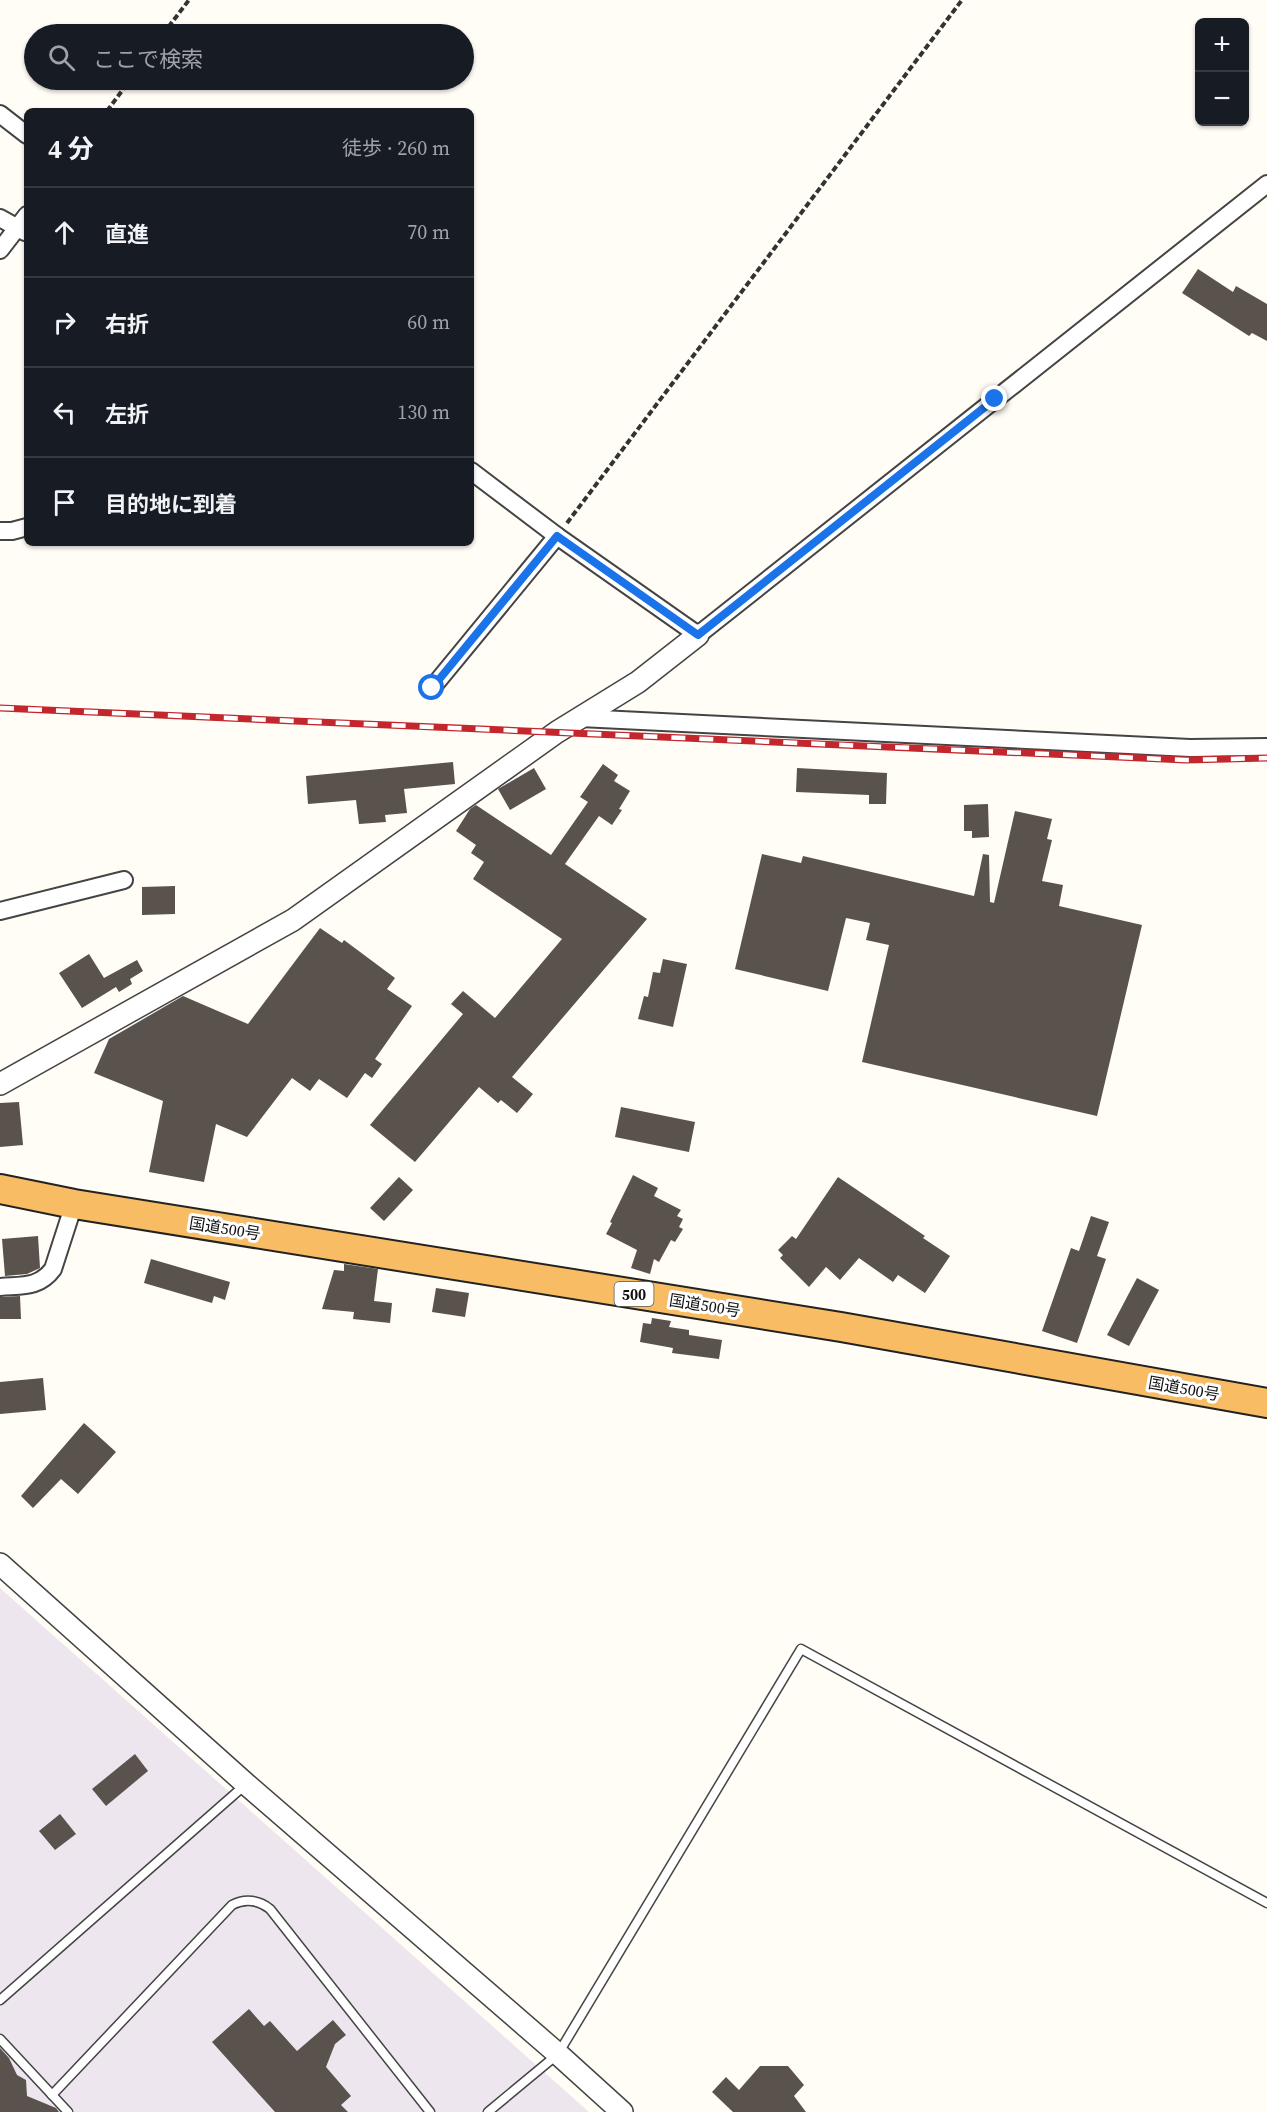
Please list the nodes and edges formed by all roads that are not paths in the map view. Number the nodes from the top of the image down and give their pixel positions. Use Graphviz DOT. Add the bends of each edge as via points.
graph roads {
  1 [pos="0,114"];
  2 [pos="24,133"];
  3 [pos="1267,184"];
  4 [pos="0,218"];
  5 [pos="24,225"];
  6 [pos="0,250"];
  7 [pos="474,473"];
  8 [pos="24,528"];
  9 [pos="0,531"];
  10 [pos="557,536"];
  11 [pos="698,635"];
  12 [pos="432,688"];
  13 [pos="580,718"];
  14 [pos="1267,747"];
  15 [pos="124,880"];
  16 [pos="0,911"];
  17 [pos="0,1084"];
  18 [pos="0,1189"];
  19 [pos="74,1204"];
  20 [pos="0,1287"];
  21 [pos="1267,1403"];
  22 [pos="0,1564"];
  23 [pos="246,1784"];
  24 [pos="1267,1903"];
  25 [pos="0,2000"];
  26 [pos="0,2039"];
  27 [pos="558,2054"];
  28 [pos="52,2095"];
  29 [pos="68,2112"];
  30 [pos="430,2112"];
  31 [pos="488,2112"];
  32 [pos="622,2112"];
  1 -- 2 [label="street"];
  3 -- 11 [label="street"];
  4 -- 5 [label="street"];
  5 -- 6 [label="street"];
  7 -- 10 [label="street"];
  8 -- 9 [label="street"];
  10 -- 11 [label="street"];
  10 -- 12 [label="street"];
  11 -- 13 [label="street" via="638,682"];
  13 -- 14 [label="street" via="1190,748"];
  13 -- 17 [label="street" via="293,920"];
  15 -- 16 [label="street"];
  18 -- 19 [label="highway, 国道500号 / 500"];
  19 -- 20 [label="street" via="47,1278 39,1283"];
  19 -- 21 [label="highway, 国道500号 / 500" via="841,1327"];
  22 -- 23 [label="street"];
  23 -- 25 [label="lane"];
  23 -- 27 [label="street"];
  24 -- 27 [label="lane" via="801,1649"];
  26 -- 28 [label="lane"];
  27 -- 31 [label="lane"];
  27 -- 32 [label="street"];
  28 -- 29 [label="lane"];
  28 -- 30 [label="lane" via="232,1905 245,1900 270,1909"];
}
